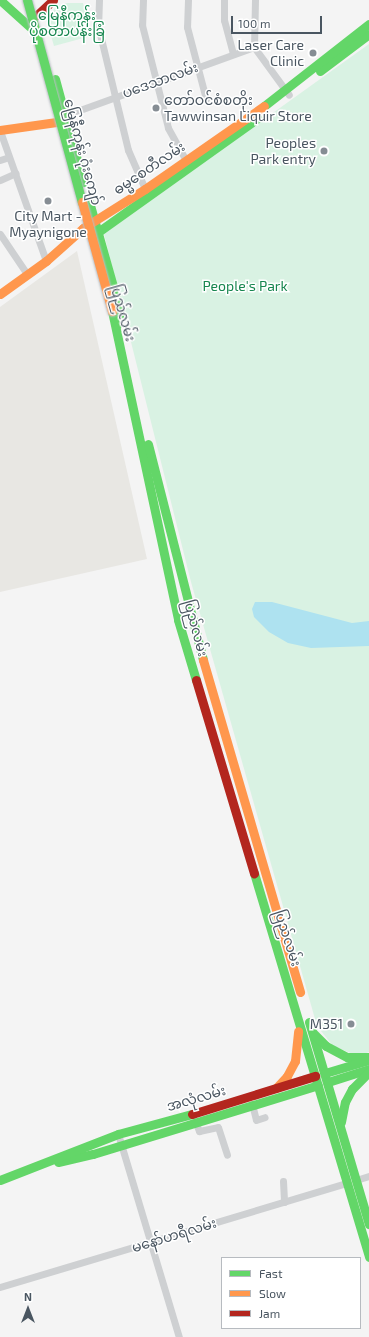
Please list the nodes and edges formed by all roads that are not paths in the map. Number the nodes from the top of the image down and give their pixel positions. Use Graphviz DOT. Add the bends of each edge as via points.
graph roads {
  1 [pos="0,0"];
  2 [pos="22,0"];
  3 [pos="27,0"];
  4 [pos="33,0"];
  5 [pos="53,0"];
  6 [pos="99,0"];
  7 [pos="143,0"];
  8 [pos="188,0"];
  9 [pos="224,0"];
  10 [pos="255,0"];
  11 [pos="37,15"];
  12 [pos="369,24"];
  13 [pos="30,27"];
  14 [pos="369,34"];
  15 [pos="254,47"];
  16 [pos="233,54"];
  17 [pos="196,67"];
  18 [pos="156,82"];
  19 [pos="287,93"];
  20 [pos="116,96"];
  21 [pos="206,99"];
  22 [pos="66,116"];
  23 [pos="56,122"];
  24 [pos="0,130"];
  25 [pos="9,158"];
  26 [pos="0,160"];
  27 [pos="186,160"];
  28 [pos="16,173"];
  29 [pos="0,180"];
  30 [pos="145,189"];
  31 [pos="94,221"];
  32 [pos="98,232"];
  33 [pos="82,233"];
  34 [pos="0,234"];
  35 [pos="46,261"];
  36 [pos="27,274"];
  37 [pos="0,294"];
  38 [pos="116,326"];
  39 [pos="298,1015"];
  40 [pos="311,1031"];
  41 [pos="369,1059"];
  42 [pos="369,1069"];
  43 [pos="369,1072"];
  44 [pos="326,1077"];
  45 [pos="316,1080"];
  46 [pos="276,1088"];
  47 [pos="252,1104"];
  48 [pos="265,1117"];
  49 [pos="195,1121"];
  50 [pos="340,1124"];
  51 [pos="118,1134"];
  52 [pos="121,1145"];
  53 [pos="227,1155"];
  54 [pos="34,1168"];
  55 [pos="369,1176"];
  56 [pos="0,1180"];
  57 [pos="284,1181"];
  58 [pos="352,1182"];
  59 [pos="284,1202"];
  60 [pos="369,1224"];
  61 [pos="152,1241"];
  62 [pos="369,1257"];
  63 [pos="0,1287"];
  64 [pos="179,1337"];
  1 -- 13 [label="main road"];
  2 -- 13 [label="main road, ပြည်လမ်း"];
  3 -- 38 [label="main road, မြေနီကုန်း ဂုံးကျော်, bridge"];
  4 -- 11 [label="main road, ပြည်လမ်း"];
  5 -- 11 [label="main road"];
  6 -- 20 [label="street" via="98,26"];
  7 -- 18 [label="street" via="142,26"];
  8 -- 17 [label="street" via="187,27"];
  9 -- 16 [label="street" via="224,20"];
  10 -- 15 [label="street"];
  11 -- 22 [label="main road, ပြည်လမ်း"];
  12 -- 19 [label="main road, ဓမ္မစေတီလမ်း"];
  13 -- 23 [label="main road, ပြည်လမ်း"];
  14 -- 19 [label="main road, ဓမ္မစေတီလမ်း"];
  15 -- 16 [label="street, ပဒေသာလမ်း"];
  15 -- 19 [label="street"];
  16 -- 17 [label="street, ပဒေသာလမ်း"];
  17 -- 18 [label="street, ပဒေသာလမ်း"];
  17 -- 21 [label="street"];
  18 -- 20 [label="street, ပဒေသာလမ်း"];
  18 -- 27 [label="street" via="168,128"];
  19 -- 27 [label="main road, ဓမ္မစေတီလမ်း"];
  19 -- 32 [label="main road, ဓမ္မစေတီလမ်း"];
  20 -- 22 [label="street, ပဒေသာလမ်း"];
  20 -- 30 [label="street" via="128,150"];
  22 -- 31 [label="main road, ပြည်လမ်း"];
  23 -- 24 [label="main road"];
  23 -- 33 [label="main road, ပြည်လမ်း"];
  24 -- 25 [label="street"];
  25 -- 26 [label="street"];
  25 -- 28 [label="street"];
  27 -- 30 [label="main road, ဓမ္မစေတီလမ်း"];
  28 -- 29 [label="street"];
  28 -- 35 [label="street"];
  30 -- 31 [label="main road, ဓမ္မစေတီလမ်း"];
  31 -- 32 [label="main road, ပြည်လမ်း"];
  31 -- 33 [label="main road, ဓမ္မစေတီလမ်း"];
  32 -- 33 [label="main road, ဓမ္မစေတီလမ်း"];
  32 -- 38 [label="main road, ပြည်လမ်း" via="120,311"];
  33 -- 35 [label="main road"];
  33 -- 38 [label="main road, ပြည်လမ်း" via="107,315"];
  34 -- 36 [label="street"];
  35 -- 36 [label="main road"];
  36 -- 37 [label="main road"];
  38 -- 39 [label="main road, ပြည်လမ်း" via="178,620"];
  38 -- 40 [label="main road, ပြည်လမ်း" via="190,617"];
  39 -- 45 [label="main road, ပြည်လမ်း"];
  39 -- 46 [label="main road" via="295,1061 287,1076"];
  40 -- 41 [label="main road" via="338,1053 357,1059"];
  40 -- 44 [label="main road, ပြည်လမ်း"];
  41 -- 44 [label="main road, အလုံလမ်း"];
  42 -- 44 [label="main road, အလုံလမ်း"];
  43 -- 50 [label="main road" via="352,1089 345,1102"];
  44 -- 45 [label="main road, အလုံလမ်း"];
  44 -- 50 [label="main road, ပြည်လမ်း"];
  45 -- 46 [label="main road, အလုံလမ်း"];
  45 -- 47 [label="main road, အလုံလမ်း"];
  45 -- 58 [label="main road, ပြည်လမ်း"];
  46 -- 51 [label="main road, အလုံလမ်း"];
  47 -- 48 [label="street" via="256,1120"];
  47 -- 49 [label="main road, အလုံလမ်း"];
  49 -- 52 [label="main road, အလုံလမ်း"];
  49 -- 53 [label="street" via="199,1131 218,1127"];
  50 -- 58 [label="main road, ပြည်လမ်း"];
  51 -- 52 [label="street"];
  51 -- 54 [label="main road, အလုံလမ်း"];
  52 -- 54 [label="main road, အလုံလမ်း"];
  52 -- 61 [label="street"];
  54 -- 56 [label="main road, အလုံလမ်း"];
  55 -- 58 [label="street, မနော်ဟရီလမ်း"];
  57 -- 59 [label="street"];
  58 -- 59 [label="street, မနော်ဟရီလမ်း"];
  58 -- 60 [label="main road, ပြည်လမ်း"];
  58 -- 62 [label="main road, ပြည်လမ်း"];
  59 -- 61 [label="street, မနော်ဟရီလမ်း"];
  61 -- 63 [label="street, မနော်ဟရီလမ်း"];
  61 -- 64 [label="street"];
}
